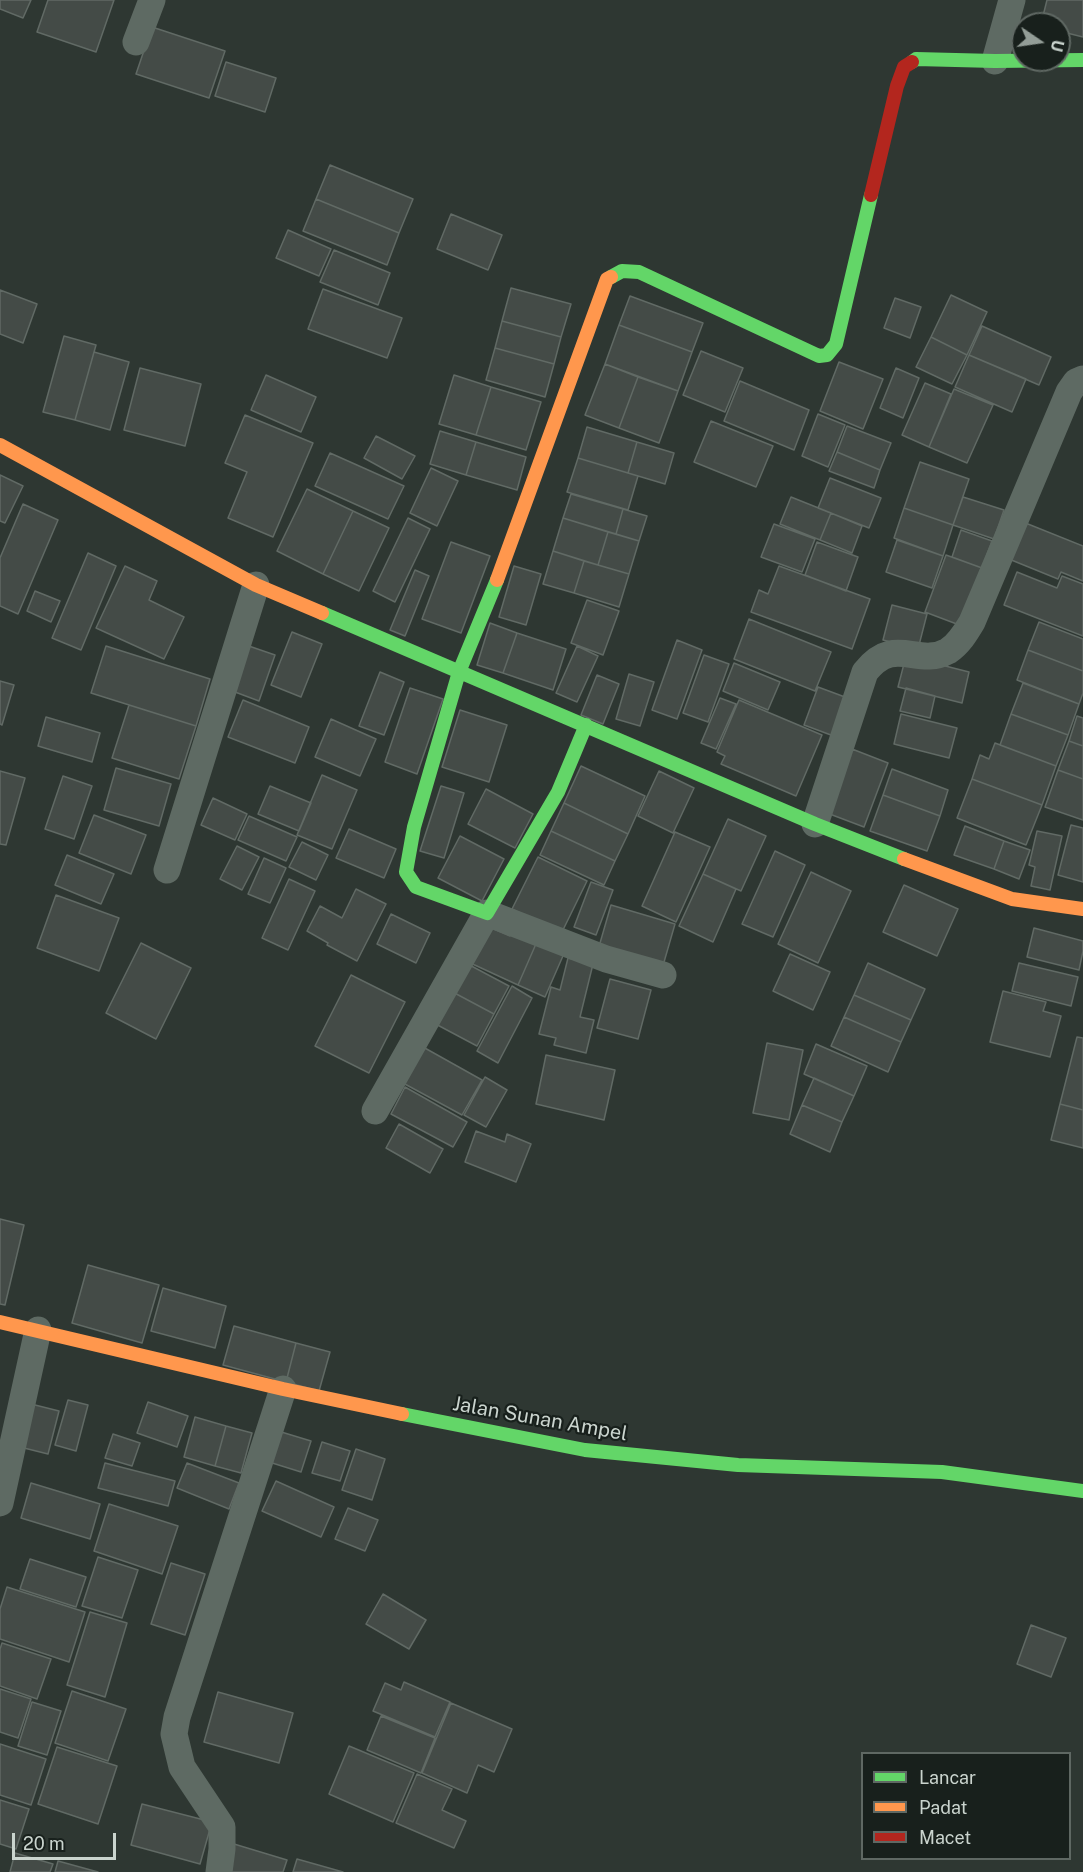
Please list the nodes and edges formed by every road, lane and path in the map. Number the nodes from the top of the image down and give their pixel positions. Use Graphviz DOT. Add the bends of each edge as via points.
graph roads {
  1 [pos="152,0"];
  2 [pos="1012,0"];
  3 [pos="136,42"];
  4 [pos="1083,60"];
  5 [pos="995,61"];
  6 [pos="1083,379"];
  7 [pos="0,445"];
  8 [pos="256,585"];
  9 [pos="459,672"];
  10 [pos="586,725"];
  11 [pos="815,824"];
  12 [pos="167,870"];
  13 [pos="1083,909"];
  14 [pos="487,914"];
  15 [pos="663,975"];
  16 [pos="375,1111"];
  17 [pos="0,1322"];
  18 [pos="38,1330"];
  19 [pos="283,1389"];
  20 [pos="1083,1491"];
  21 [pos="0,1503"];
  22 [pos="219,1872"];
  1 -- 3 [label="street"];
  2 -- 5 [label="street"];
  4 -- 5 [label="street"];
  5 -- 9 [label="street" via="916,59 904,67 836,344 827,355 819,356 639,272 621,271 607,279 506,559"];
  6 -- 11 [label="street" via="1069,392 963,638 935,656 885,655 865,672"];
  7 -- 8 [label="street"];
  8 -- 9 [label="street"];
  8 -- 12 [label="street"];
  9 -- 10 [label="street"];
  9 -- 14 [label="street" via="414,827 406,872 416,886"];
  10 -- 11 [label="street"];
  10 -- 14 [label="street" via="553,800"];
  11 -- 13 [label="street" via="1012,899"];
  14 -- 15 [label="street" via="606,959"];
  14 -- 16 [label="street"];
  17 -- 18 [label="street, Jalan Sunan Ampel"];
  18 -- 19 [label="street, Jalan Sunan Ampel"];
  18 -- 21 [label="street"];
  19 -- 20 [label="street, Jalan Sunan Ampel" via="585,1450 738,1465 942,1472"];
  19 -- 22 [label="street" via="174,1734 182,1767 222,1827"];
}
